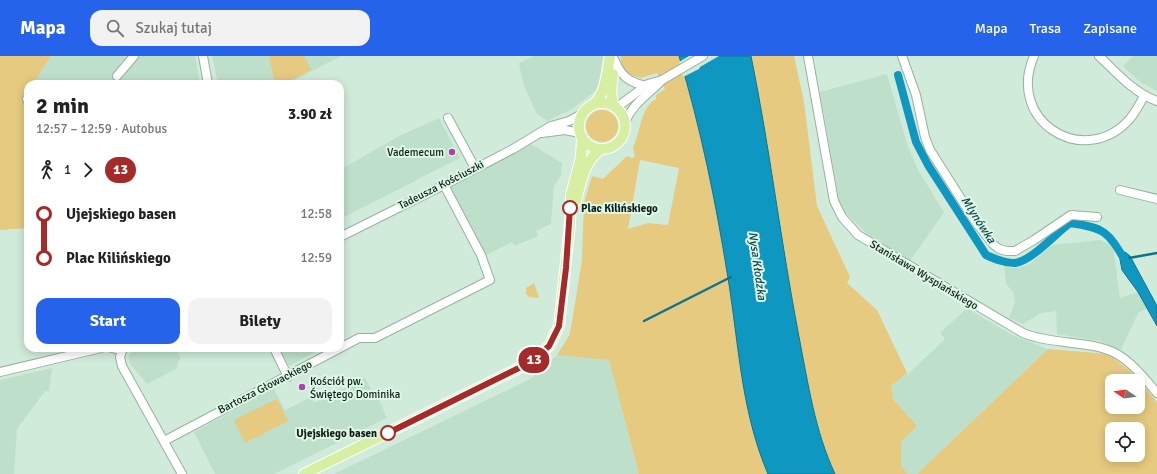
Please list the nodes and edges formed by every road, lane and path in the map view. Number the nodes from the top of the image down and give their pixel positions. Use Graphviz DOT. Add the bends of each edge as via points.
graph roads {
  1 [pos="134,56"];
  2 [pos="203,56"];
  3 [pos="703,56"];
  4 [pos="808,56"];
  5 [pos="902,56"];
  6 [pos="1034,56"];
  7 [pos="1099,56"];
  8 [pos="613,57"];
  9 [pos="117,76"];
  10 [pos="207,80"];
  11 [pos="658,83"];
  12 [pos="646,86"];
  13 [pos="1144,96"];
  14 [pos="1157,101"];
  15 [pos="595,103"];
  16 [pos="615,106"];
  17 [pos="582,114"];
  18 [pos="448,118"];
  19 [pos="625,122"];
  20 [pos="541,133"];
  21 [pos="581,136"];
  22 [pos="601,149"];
  23 [pos="475,168"];
  24 [pos="444,185"];
  25 [pos="1120,190"];
  26 [pos="1157,199"];
  27 [pos="1097,217"];
  28 [pos="570,224"];
  29 [pos="344,235"];
  30 [pos="344,346"];
  31 [pos="83,352"];
  32 [pos="122,352"];
  33 [pos="276,352"];
  34 [pos="334,352"];
  35 [pos="0,372"];
  36 [pos="288,377"];
  37 [pos="1157,393"];
  38 [pos="164,441"];
  39 [pos="182,474"];
  40 [pos="304,474"];
  1 -- 9 [label="street"];
  2 -- 10 [label="street"];
  3 -- 11 [label="street"];
  4 -- 37 [label="street, Stanisława Wyspiańskiego" via="834,201 839,213 853,230 880,249 1023,333 1045,340 1105,349 1116,354 1140,374"];
  5 -- 27 [label="street" via="916,95 930,150 970,214 999,249 1015,251 1071,215"];
  6 -- 13 [label="street" via="1027,77 1030,102 1039,118 1061,135 1090,140 1104,137 1126,123"];
  7 -- 13 [label="street"];
  8 -- 12 [label="street" via="626,79"];
  8 -- 15 [label="main road"];
  8 -- 16 [label="main road" via="611,86"];
  11 -- 12 [label="street"];
  11 -- 19 [label="street" via="632,108"];
  12 -- 16 [label="street"];
  13 -- 14 [label="street"];
  15 -- 16 [label="main road"];
  15 -- 17 [label="main road" via="587,107"];
  16 -- 19 [label="main road"];
  17 -- 20 [label="street, Tadeusza Kościuszki" via="569,122 551,126"];
  17 -- 21 [label="main road" via="579,123"];
  18 -- 23 [label="street"];
  19 -- 22 [label="main road" via="623,136 618,142"];
  20 -- 21 [label="street, Tadeusza Kościuszki" via="565,130"];
  20 -- 23 [label="street, Tadeusza Kościuszki"];
  21 -- 22 [label="main road" via="588,145"];
  21 -- 28 [label="main road" via="581,157 571,195"];
  22 -- 28 [label="main road" via="584,170"];
  23 -- 24 [label="street, Tadeusza Kościuszki"];
  24 -- 29 [label="street, Tadeusza Kościuszki"];
  24 -- 30 [label="street, Bartosza Głowackiego" via="488,271 490,280 375,338 359,338"];
  25 -- 26 [label="street"];
  28 -- 40 [label="main road" via="559,326 553,340 538,358"];
  31 -- 35 [label="street"];
  32 -- 38 [label="street" via="122,366"];
  33 -- 36 [label="street"];
  34 -- 36 [label="street, Bartosza Głowackiego"];
  36 -- 38 [label="street, Bartosza Głowackiego"];
  38 -- 39 [label="street"];
}
